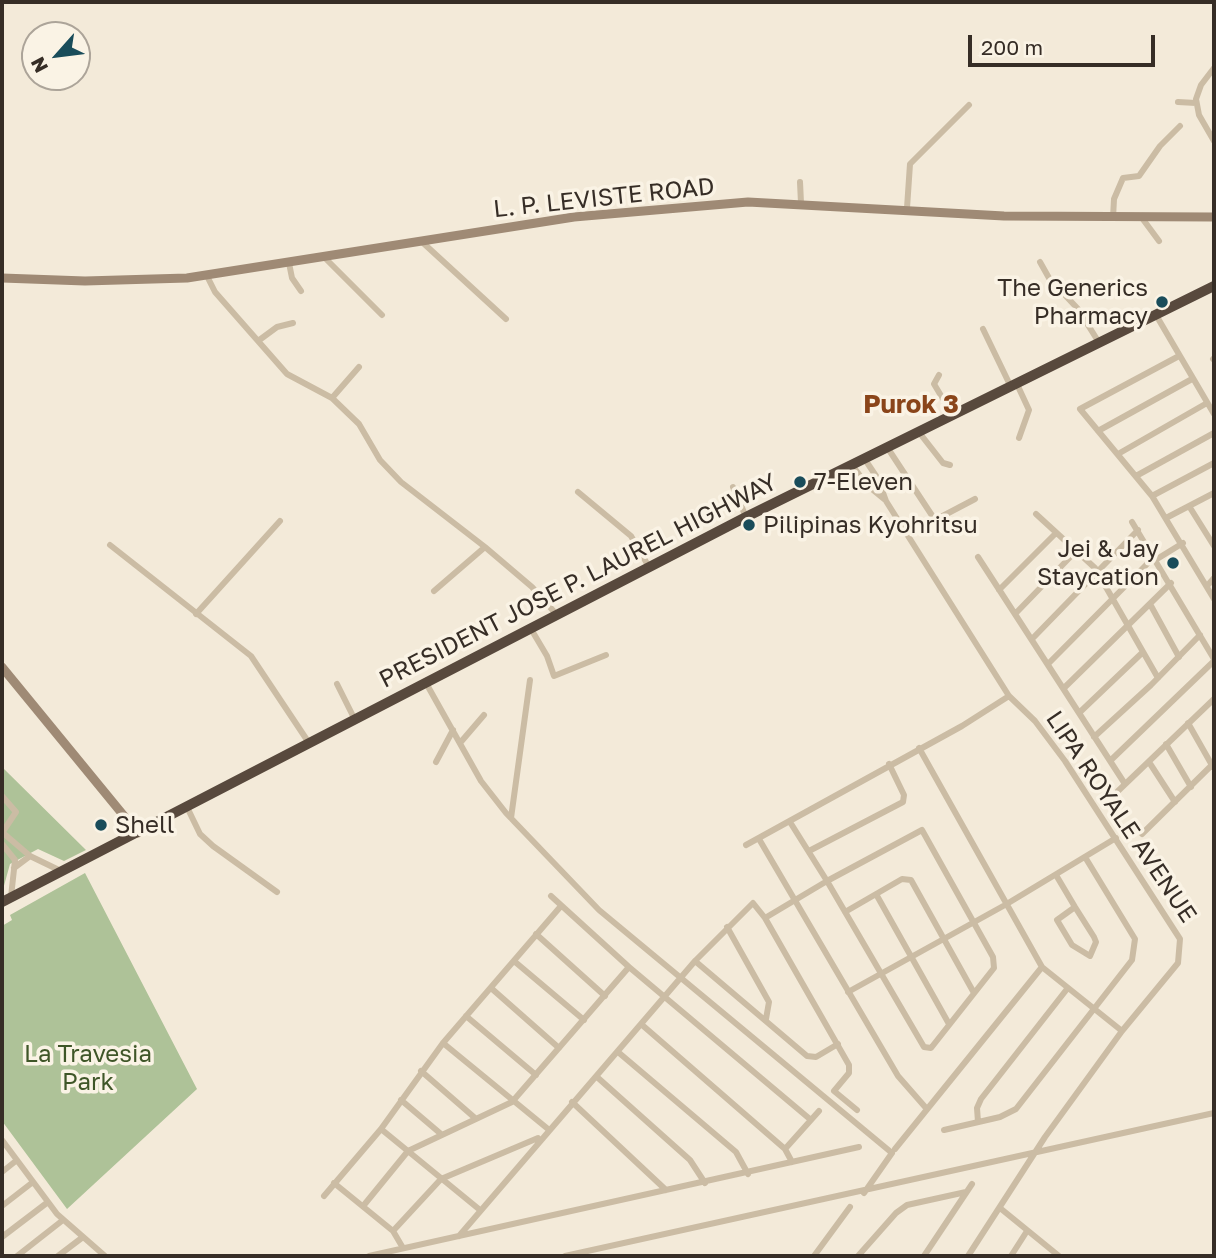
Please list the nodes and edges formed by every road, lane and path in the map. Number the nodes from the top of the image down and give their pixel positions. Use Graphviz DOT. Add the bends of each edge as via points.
graph roads {
  1 [pos="1214,68"];
  2 [pos="1178,102"];
  3 [pos="1196,103"];
  4 [pos="969,105"];
  5 [pos="1180,126"];
  6 [pos="1214,141"];
  7 [pos="800,182"];
  8 [pos="801,203"];
  9 [pos="907,208"];
  10 [pos="1214,217"];
  11 [pos="1113,218"];
  12 [pos="1142,218"];
  13 [pos="420,240"];
  14 [pos="1159,241"];
  15 [pos="324,257"];
  16 [pos="1040,262"];
  17 [pos="289,263"];
  18 [pos="207,276"];
  19 [pos="2,278"];
  20 [pos="1214,286"];
  21 [pos="301,291"];
  22 [pos="1155,313"];
  23 [pos="382,316"];
  24 [pos="506,319"];
  25 [pos="293,323"];
  26 [pos="983,329"];
  27 [pos="258,341"];
  28 [pos="1098,341"];
  29 [pos="1179,356"];
  30 [pos="359,367"];
  31 [pos="939,374"];
  32 [pos="1192,379"];
  33 [pos="1013,384"];
  34 [pos="332,398"];
  35 [pos="1207,403"];
  36 [pos="952,414"];
  37 [pos="1214,414"];
  38 [pos="1098,430"];
  39 [pos="918,431"];
  40 [pos="1214,433"];
  41 [pos="1019,438"];
  42 [pos="887,447"];
  43 [pos="1118,454"];
  44 [pos="864,458"];
  45 [pos="1214,463"];
  46 [pos="852,465"];
  47 [pos="950,465"];
  48 [pos="1136,476"];
  49 [pos="733,486"];
  50 [pos="578,492"];
  51 [pos="1214,494"];
  52 [pos="1152,496"];
  53 [pos="975,499"];
  54 [pos="886,501"];
  55 [pos="1189,506"];
  56 [pos="1036,514"];
  57 [pos="746,517"];
  58 [pos="1166,518"];
  59 [pos="280,521"];
  60 [pos="1132,522"];
  61 [pos="1138,530"];
  62 [pos="1056,533"];
  63 [pos="1183,544"];
  64 [pos="110,545"];
  65 [pos="1214,546"];
  66 [pos="485,547"];
  67 [pos="1076,551"];
  68 [pos="978,557"];
  69 [pos="1156,558"];
  70 [pos="649,567"];
  71 [pos="1098,573"];
  72 [pos="1214,578"];
  73 [pos="1171,583"];
  74 [pos="1207,586"];
  75 [pos="999,590"];
  76 [pos="434,592"];
  77 [pos="1113,599"];
  78 [pos="1214,599"];
  79 [pos="1150,604"];
  80 [pos="196,614"];
  81 [pos="1015,614"];
  82 [pos="557,615"];
  83 [pos="1129,626"];
  84 [pos="531,629"];
  85 [pos="1200,635"];
  86 [pos="1032,639"];
  87 [pos="1143,652"];
  88 [pos="607,655"];
  89 [pos="1179,657"];
  90 [pos="1214,660"];
  91 [pos="1048,664"];
  92 [pos="2,667"];
  93 [pos="1158,678"];
  94 [pos="530,680"];
  95 [pos="426,683"];
  96 [pos="337,684"];
  97 [pos="1063,688"];
  98 [pos="1009,696"];
  99 [pos="1212,701"];
  100 [pos="1214,712"];
  101 [pos="1079,713"];
  102 [pos="484,715"];
  103 [pos="355,720"];
  104 [pos="1188,723"];
  105 [pos="453,730"];
  106 [pos="1094,737"];
  107 [pos="309,743"];
  108 [pos="460,743"];
  109 [pos="1167,744"];
  110 [pos="919,748"];
  111 [pos="1110,761"];
  112 [pos="1149,761"];
  113 [pos="436,762"];
  114 [pos="890,764"];
  115 [pos="1214,766"];
  116 [pos="1125,784"];
  117 [pos="1191,787"];
  118 [pos="1118,791"];
  119 [pos="2,796"];
  120 [pos="1175,802"];
  121 [pos="187,807"];
  122 [pos="511,818"];
  123 [pos="790,821"];
  124 [pos="2,832"];
  125 [pos="138,832"];
  126 [pos="1142,834"];
  127 [pos="1116,838"];
  128 [pos="759,839"];
  129 [pos="2,844"];
  130 [pos="746,845"];
  131 [pos="809,851"];
  132 [pos="30,856"];
  133 [pos="1085,857"];
  134 [pos="14,868"];
  135 [pos="63,872"];
  136 [pos="1056,875"];
  137 [pos="827,881"];
  138 [pos="277,892"];
  139 [pos="876,894"];
  140 [pos="551,896"];
  141 [pos="6,900"];
  142 [pos="795,900"];
  143 [pos="1005,905"];
  144 [pos="561,906"];
  145 [pos="1075,906"];
  146 [pos="845,912"];
  147 [pos="765,918"];
  148 [pos="974,922"];
  149 [pos="727,927"];
  150 [pos="536,934"];
  151 [pos="943,938"];
  152 [pos="910,956"];
  153 [pos="514,961"];
  154 [pos="695,961"];
  155 [pos="629,967"];
  156 [pos="1042,967"];
  157 [pos="881,973"];
  158 [pos="680,978"];
  159 [pos="491,988"];
  160 [pos="1068,989"];
  161 [pos="849,992"];
  162 [pos="974,993"];
  163 [pos="605,996"];
  164 [pos="664,997"];
  165 [pos="1095,1010"];
  166 [pos="466,1016"];
  167 [pos="766,1019"];
  168 [pos="584,1020"];
  169 [pos="641,1024"];
  170 [pos="949,1024"];
  171 [pos="1122,1031"];
  172 [pos="443,1043"];
  173 [pos="838,1044"];
  174 [pos="559,1048"];
  175 [pos="618,1052"];
  176 [pos="421,1071"];
  177 [pos="536,1074"];
  178 [pos="597,1077"];
  179 [pos="401,1100"];
  180 [pos="512,1102"];
  181 [pos="572,1102"];
  182 [pos="926,1108"];
  183 [pos="857,1110"];
  184 [pos="819,1111"];
  185 [pos="1214,1113"];
  186 [pos="475,1118"];
  187 [pos="811,1120"];
  188 [pos="978,1122"];
  189 [pos="381,1129"];
  190 [pos="548,1129"];
  191 [pos="944,1130"];
  192 [pos="441,1134"];
  193 [pos="541,1137"];
  194 [pos="2,1140"];
  195 [pos="859,1147"];
  196 [pos="785,1149"];
  197 [pos="408,1151"];
  198 [pos="894,1151"];
  199 [pos="1033,1154"];
  200 [pos="17,1160"];
  201 [pos="792,1162"];
  202 [pos="2,1172"];
  203 [pos="748,1174"];
  204 [pos="441,1179"];
  205 [pos="33,1182"];
  206 [pos="334,1183"];
  207 [pos="705,1183"];
  208 [pos="972,1184"];
  209 [pos="666,1190"];
  210 [pos="966,1192"];
  211 [pos="864,1193"];
  212 [pos="324,1196"];
  213 [pos="48,1202"];
  214 [pos="363,1205"];
  215 [pos="2,1206"];
  216 [pos="850,1207"];
  217 [pos="1000,1208"];
  218 [pos="480,1210"];
  219 [pos="63,1220"];
  220 [pos="393,1231"];
  221 [pos="1027,1231"];
  222 [pos="459,1236"];
  223 [pos="2,1237"];
  224 [pos="83,1237"];
  225 [pos="403,1248"];
  226 [pos="101,1255"];
  227 [pos="18,1256"];
  228 [pos="58,1256"];
  229 [pos="369,1256"];
  230 [pos="565,1256"];
  231 [pos="814,1256"];
  232 [pos="858,1256"];
  233 [pos="924,1256"];
  234 [pos="968,1256"];
  235 [pos="1011,1256"];
  236 [pos="1059,1256"];
  1 -- 3 [label="street" via="1198,91"];
  2 -- 3 [label="street"];
  3 -- 6 [label="street"];
  4 -- 9 [label="street" via="910,164"];
  5 -- 11 [label="street" via="1139,176 1123,178 1115,193"];
  7 -- 8 [label="street"];
  8 -- 9 [label="main road, L. P. LEVISTE ROAD"];
  8 -- 13 [label="main road, L. P. LEVISTE ROAD" via="711,204 574,217"];
  9 -- 11 [label="main road, L. P. LEVISTE ROAD"];
  10 -- 12 [label="main road, L. P. LEVISTE ROAD"];
  11 -- 12 [label="main road, L. P. LEVISTE ROAD"];
  12 -- 14 [label="street"];
  13 -- 15 [label="main road, L. P. LEVISTE ROAD"];
  13 -- 24 [label="street"];
  15 -- 17 [label="main road, L. P. LEVISTE ROAD"];
  15 -- 23 [label="street"];
  16 -- 28 [label="street"];
  17 -- 18 [label="main road, L. P. LEVISTE ROAD"];
  17 -- 21 [label="street"];
  18 -- 19 [label="main road, L. P. LEVISTE ROAD" via="135,282"];
  18 -- 27 [label="street" via="215,292"];
  20 -- 22 [label="highway, PRESIDENT JOSE P. LAUREL HIGHWAY"];
  22 -- 28 [label="highway, PRESIDENT JOSE P. LAUREL HIGHWAY"];
  22 -- 29 [label="street"];
  25 -- 27 [label="street"];
  26 -- 33 [label="street"];
  27 -- 34 [label="street" via="287,374"];
  28 -- 33 [label="highway, PRESIDENT JOSE P. LAUREL HIGHWAY"];
  29 -- 32 [label="street"];
  29 -- 38 [label="street" via="1080,409"];
  30 -- 34 [label="street"];
  31 -- 36 [label="street" via="934,384"];
  32 -- 35 [label="street"];
  32 -- 38 [label="street"];
  33 -- 36 [label="highway, PRESIDENT JOSE P. LAUREL HIGHWAY"];
  33 -- 41 [label="street" via="1029,410"];
  34 -- 66 [label="street" via="359,424 380,460 401,482"];
  35 -- 37 [label="street"];
  35 -- 43 [label="street"];
  36 -- 39 [label="highway, PRESIDENT JOSE P. LAUREL HIGHWAY"];
  38 -- 43 [label="street"];
  39 -- 42 [label="highway, PRESIDENT JOSE P. LAUREL HIGHWAY"];
  39 -- 47 [label="street" via="943,463"];
  40 -- 48 [label="street"];
  42 -- 44 [label="highway, PRESIDENT JOSE P. LAUREL HIGHWAY"];
  42 -- 53 [label="street" via="935,520"];
  43 -- 48 [label="street"];
  44 -- 46 [label="highway, PRESIDENT JOSE P. LAUREL HIGHWAY"];
  44 -- 54 [label="street, LIPA ROYALE AVENUE"];
  45 -- 52 [label="street"];
  46 -- 54 [label="street, LIPA ROYALE AVENUE"];
  46 -- 57 [label="highway, PRESIDENT JOSE P. LAUREL HIGHWAY"];
  48 -- 52 [label="street"];
  49 -- 57 [label="street"];
  50 -- 70 [label="street" via="631,536"];
  51 -- 55 [label="street"];
  52 -- 58 [label="street"];
  54 -- 98 [label="street, LIPA ROYALE AVENUE"];
  55 -- 58 [label="street"];
  55 -- 65 [label="street"];
  56 -- 62 [label="street"];
  57 -- 70 [label="highway, PRESIDENT JOSE P. LAUREL HIGHWAY"];
  58 -- 63 [label="street"];
  59 -- 80 [label="street"];
  60 -- 61 [label="street"];
  61 -- 69 [label="street"];
  61 -- 71 [label="street"];
  62 -- 67 [label="street"];
  62 -- 75 [label="street"];
  63 -- 69 [label="street"];
  63 -- 74 [label="street"];
  64 -- 80 [label="street"];
  66 -- 76 [label="street"];
  66 -- 82 [label="street"];
  67 -- 71 [label="street"];
  67 -- 81 [label="street"];
  68 -- 75 [label="street"];
  69 -- 73 [label="street"];
  69 -- 77 [label="street"];
  70 -- 82 [label="highway, PRESIDENT JOSE P. LAUREL HIGHWAY"];
  71 -- 77 [label="street"];
  71 -- 86 [label="street"];
  72 -- 74 [label="street"];
  73 -- 79 [label="street"];
  73 -- 85 [label="street"];
  74 -- 78 [label="street"];
  75 -- 81 [label="street"];
  77 -- 83 [label="street"];
  77 -- 91 [label="street"];
  79 -- 83 [label="street"];
  79 -- 89 [label="street"];
  80 -- 107 [label="street" via="251,656"];
  81 -- 86 [label="street"];
  82 -- 84 [label="highway, PRESIDENT JOSE P. LAUREL HIGHWAY"];
  83 -- 87 [label="street"];
  83 -- 97 [label="street"];
  84 -- 88 [label="street" via="554,676"];
  84 -- 95 [label="highway, PRESIDENT JOSE P. LAUREL HIGHWAY"];
  85 -- 89 [label="street"];
  85 -- 90 [label="street"];
  86 -- 91 [label="street"];
  87 -- 93 [label="street"];
  87 -- 101 [label="street"];
  89 -- 93 [label="street"];
  90 -- 111 [label="street"];
  91 -- 97 [label="street"];
  92 -- 125 [label="main road"];
  93 -- 106 [label="street"];
  94 -- 122 [label="street"];
  95 -- 103 [label="highway, PRESIDENT JOSE P. LAUREL HIGHWAY"];
  95 -- 105 [label="street"];
  96 -- 103 [label="street"];
  97 -- 101 [label="street"];
  98 -- 110 [label="street"];
  98 -- 127 [label="street, LIPA ROYALE AVENUE" via="1049,738"];
  99 -- 100 [label="street"];
  99 -- 104 [label="street"];
  101 -- 106 [label="street"];
  102 -- 108 [label="street"];
  103 -- 107 [label="highway, PRESIDENT JOSE P. LAUREL HIGHWAY"];
  104 -- 109 [label="street"];
  104 -- 115 [label="street"];
  105 -- 108 [label="street"];
  105 -- 113 [label="street"];
  106 -- 111 [label="street"];
  107 -- 121 [label="highway, PRESIDENT JOSE P. LAUREL HIGHWAY"];
  108 -- 122 [label="street" via="481,781"];
  109 -- 112 [label="street"];
  109 -- 117 [label="street"];
  110 -- 114 [label="street"];
  110 -- 143 [label="street"];
  111 -- 116 [label="street"];
  112 -- 116 [label="street"];
  112 -- 120 [label="street"];
  114 -- 123 [label="street"];
  114 -- 131 [label="street" via="903,802"];
  115 -- 117 [label="street"];
  116 -- 118 [label="street"];
  117 -- 120 [label="street"];
  119 -- 124 [label="street" via="16,812"];
  120 -- 126 [label="street"];
  121 -- 125 [label="highway, PRESIDENT JOSE P. LAUREL HIGHWAY"];
  121 -- 138 [label="street" via="200,834"];
  122 -- 158 [label="street" via="608,919"];
  123 -- 128 [label="street"];
  123 -- 131 [label="street"];
  124 -- 132 [label="street"];
  125 -- 135 [label="highway, PRESIDENT JOSE P. LAUREL HIGHWAY"];
  127 -- 133 [label="street"];
  127 -- 171 [label="street, LIPA ROYALE AVENUE" via="1180,939 1182,950 1178,963"];
  128 -- 130 [label="street"];
  128 -- 142 [label="street"];
  129 -- 134 [label="street" via="13,856"];
  131 -- 137 [label="street"];
  132 -- 134 [label="street"];
  132 -- 135 [label="street"];
  133 -- 136 [label="street"];
  133 -- 165 [label="street" via="1135,939 1136,949"];
  134 -- 141 [label="street"];
  135 -- 141 [label="highway, PRESIDENT JOSE P. LAUREL HIGHWAY"];
  136 -- 143 [label="street"];
  136 -- 145 [label="street"];
  137 -- 142 [label="street"];
  137 -- 146 [label="street"];
  137 -- 148 [label="street" via="922,830"];
  139 -- 146 [label="street"];
  139 -- 151 [label="street" via="911,880"];
  139 -- 152 [label="street"];
  140 -- 144 [label="street"];
  142 -- 147 [label="street"];
  142 -- 161 [label="street"];
  143 -- 148 [label="street"];
  143 -- 156 [label="street"];
  144 -- 150 [label="street"];
  144 -- 155 [label="street"];
  145 -- 145 [label="street" via="1096,942 1090,956 1072,945 1057,920"];
  146 -- 157 [label="street"];
  147 -- 149 [label="street" via="753,903"];
  147 -- 173 [label="street"];
  148 -- 151 [label="street"];
  148 -- 162 [label="street" via="994,963"];
  149 -- 154 [label="street"];
  149 -- 167 [label="street" via="769,1002"];
  150 -- 153 [label="street"];
  150 -- 163 [label="street"];
  151 -- 152 [label="street"];
  151 -- 162 [label="street"];
  152 -- 157 [label="street"];
  152 -- 170 [label="street"];
  153 -- 159 [label="street"];
  153 -- 168 [label="street"];
  154 -- 158 [label="street"];
  154 -- 167 [label="street"];
  155 -- 163 [label="street"];
  155 -- 164 [label="street"];
  156 -- 160 [label="street"];
  156 -- 182 [label="street"];
  157 -- 161 [label="street"];
  157 -- 170 [label="street" via="924,1047 931,1048"];
  158 -- 164 [label="street"];
  158 -- 198 [label="street"];
  159 -- 166 [label="street"];
  159 -- 174 [label="street"];
  160 -- 165 [label="street"];
  160 -- 188 [label="street" via="981,1099 976,1108"];
  161 -- 182 [label="street" via="905,1088"];
  162 -- 170 [label="street"];
  163 -- 168 [label="street"];
  164 -- 169 [label="street"];
  164 -- 187 [label="street"];
  165 -- 171 [label="street"];
  165 -- 188 [label="street" via="1016,1109"];
  166 -- 172 [label="street"];
  166 -- 177 [label="street"];
  167 -- 173 [label="street" via="811,1058"];
  168 -- 174 [label="street"];
  169 -- 175 [label="street"];
  169 -- 196 [label="street"];
  171 -- 199 [label="street, LIPA ROYALE AVENUE"];
  172 -- 176 [label="street"];
  172 -- 180 [label="street"];
  173 -- 183 [label="street" via="850,1069 834,1091"];
  174 -- 177 [label="street"];
  175 -- 178 [label="street"];
  175 -- 203 [label="street" via="736,1152"];
  176 -- 179 [label="street"];
  176 -- 186 [label="street"];
  177 -- 180 [label="street"];
  178 -- 181 [label="street"];
  178 -- 207 [label="street" via="690,1160"];
  179 -- 189 [label="street"];
  179 -- 192 [label="street"];
  180 -- 186 [label="street"];
  180 -- 190 [label="street"];
  181 -- 190 [label="street"];
  181 -- 209 [label="street"];
  182 -- 198 [label="street"];
  184 -- 187 [label="street"];
  185 -- 199 [label="street"];
  186 -- 192 [label="street"];
  187 -- 196 [label="street"];
  188 -- 191 [label="street"];
  189 -- 197 [label="street"];
  189 -- 206 [label="street"];
  190 -- 193 [label="street"];
  192 -- 197 [label="street"];
  193 -- 204 [label="street"];
  193 -- 218 [label="street"];
  194 -- 200 [label="street"];
  195 -- 201 [label="street"];
  196 -- 201 [label="street"];
  197 -- 204 [label="street"];
  197 -- 214 [label="street"];
  198 -- 211 [label="street"];
  199 -- 211 [label="street"];
  199 -- 217 [label="street, LIPA ROYALE AVENUE"];
  200 -- 202 [label="street"];
  200 -- 205 [label="street"];
  201 -- 203 [label="street"];
  203 -- 207 [label="street"];
  204 -- 218 [label="street"];
  204 -- 220 [label="street"];
  205 -- 213 [label="street"];
  205 -- 215 [label="street"];
  206 -- 212 [label="street"];
  206 -- 214 [label="street"];
  207 -- 209 [label="street"];
  208 -- 210 [label="street"];
  209 -- 222 [label="street"];
  210 -- 232 [label="street" via="907,1205"];
  210 -- 233 [label="street"];
  211 -- 230 [label="street"];
  213 -- 219 [label="street"];
  213 -- 223 [label="street"];
  214 -- 220 [label="street"];
  216 -- 231 [label="street"];
  217 -- 221 [label="street"];
  217 -- 234 [label="street, LIPA ROYALE AVENUE"];
  218 -- 222 [label="street"];
  219 -- 224 [label="street"];
  219 -- 227 [label="street"];
  220 -- 225 [label="street"];
  221 -- 235 [label="street"];
  221 -- 236 [label="street"];
  222 -- 225 [label="street"];
  224 -- 226 [label="street"];
  224 -- 228 [label="street"];
  225 -- 229 [label="street"];
}
